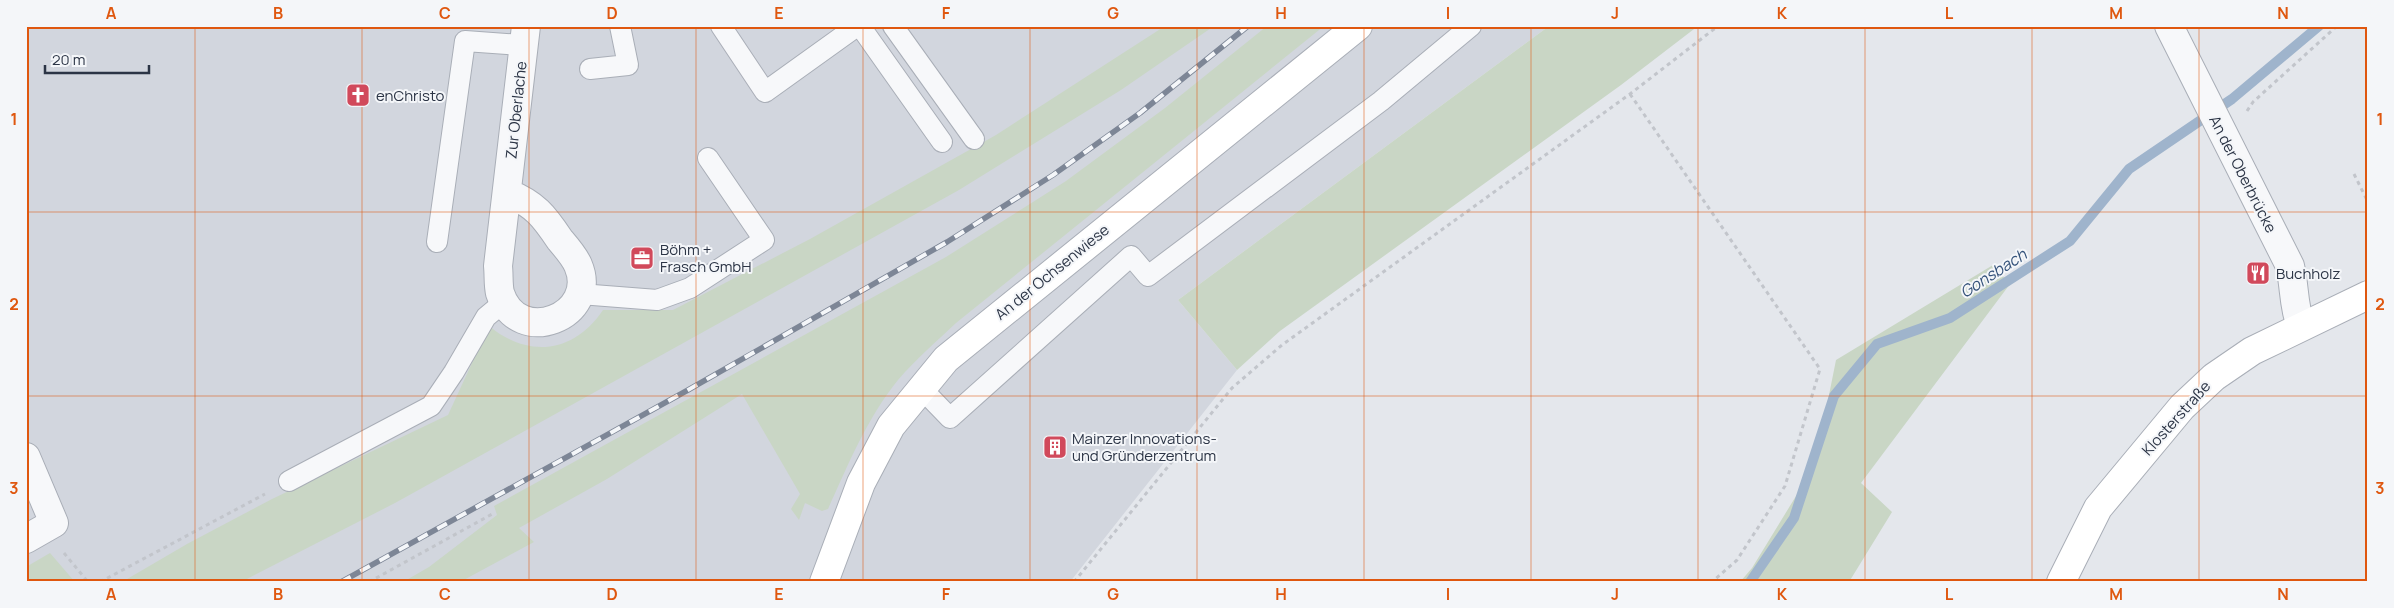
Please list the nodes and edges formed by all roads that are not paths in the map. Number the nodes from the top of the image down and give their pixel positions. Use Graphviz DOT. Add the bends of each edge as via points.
graph roads {
  1 [pos="620,26"];
  2 [pos="721,26"];
  3 [pos="858,26"];
  4 [pos="893,26"];
  5 [pos="1358,26"];
  6 [pos="1471,26"];
  7 [pos="2169,26"];
  8 [pos="524,36"];
  9 [pos="590,69"];
  10 [pos="974,139"];
  11 [pos="942,142"];
  12 [pos="708,158"];
  13 [pos="507,193"];
  14 [pos="437,242"];
  15 [pos="580,294"];
  16 [pos="2368,295"];
  17 [pos="504,302"];
  18 [pos="2301,326"];
  19 [pos="921,388"];
  20 [pos="26,457"];
  21 [pos="289,481"];
  22 [pos="26,539"];
  23 [pos="824,582"];
  24 [pos="2061,582"];
  1 -- 9 [label="lane" via="628,65"];
  2 -- 3 [label="lane" via="765,92"];
  3 -- 11 [label="lane"];
  4 -- 10 [label="lane"];
  5 -- 19 [label="street, An der Ochsenwiese" via="980,330 946,359"];
  6 -- 19 [label="lane" via="1380,101 1148,276 1131,256 950,418"];
  7 -- 18 [label="street, An der Oberbrücke" via="2290,266 2296,313"];
  8 -- 13 [label="street, Zur Oberlache"];
  8 -- 14 [label="lane" via="465,41"];
  12 -- 15 [label="lane" via="764,240 690,288 657,300"];
  13 -- 15 [label="street" via="527,200 542,214 578,265"];
  13 -- 17 [label="street, Zur Oberlache" via="498,266"];
  15 -- 17 [label="street" via="572,307 545,323 530,322 515,315"];
  16 -- 18 [label="street, Klosterstraße"];
  17 -- 21 [label="lane" via="486,317 431,406"];
  18 -- 24 [label="street, Klosterstraße" via="2244,356 2214,377 2182,407 2098,508"];
  19 -- 23 [label="street, An der Ochsenwiese" via="891,426 861,483"];
  20 -- 22 [label="street" via="54,523"];
}
